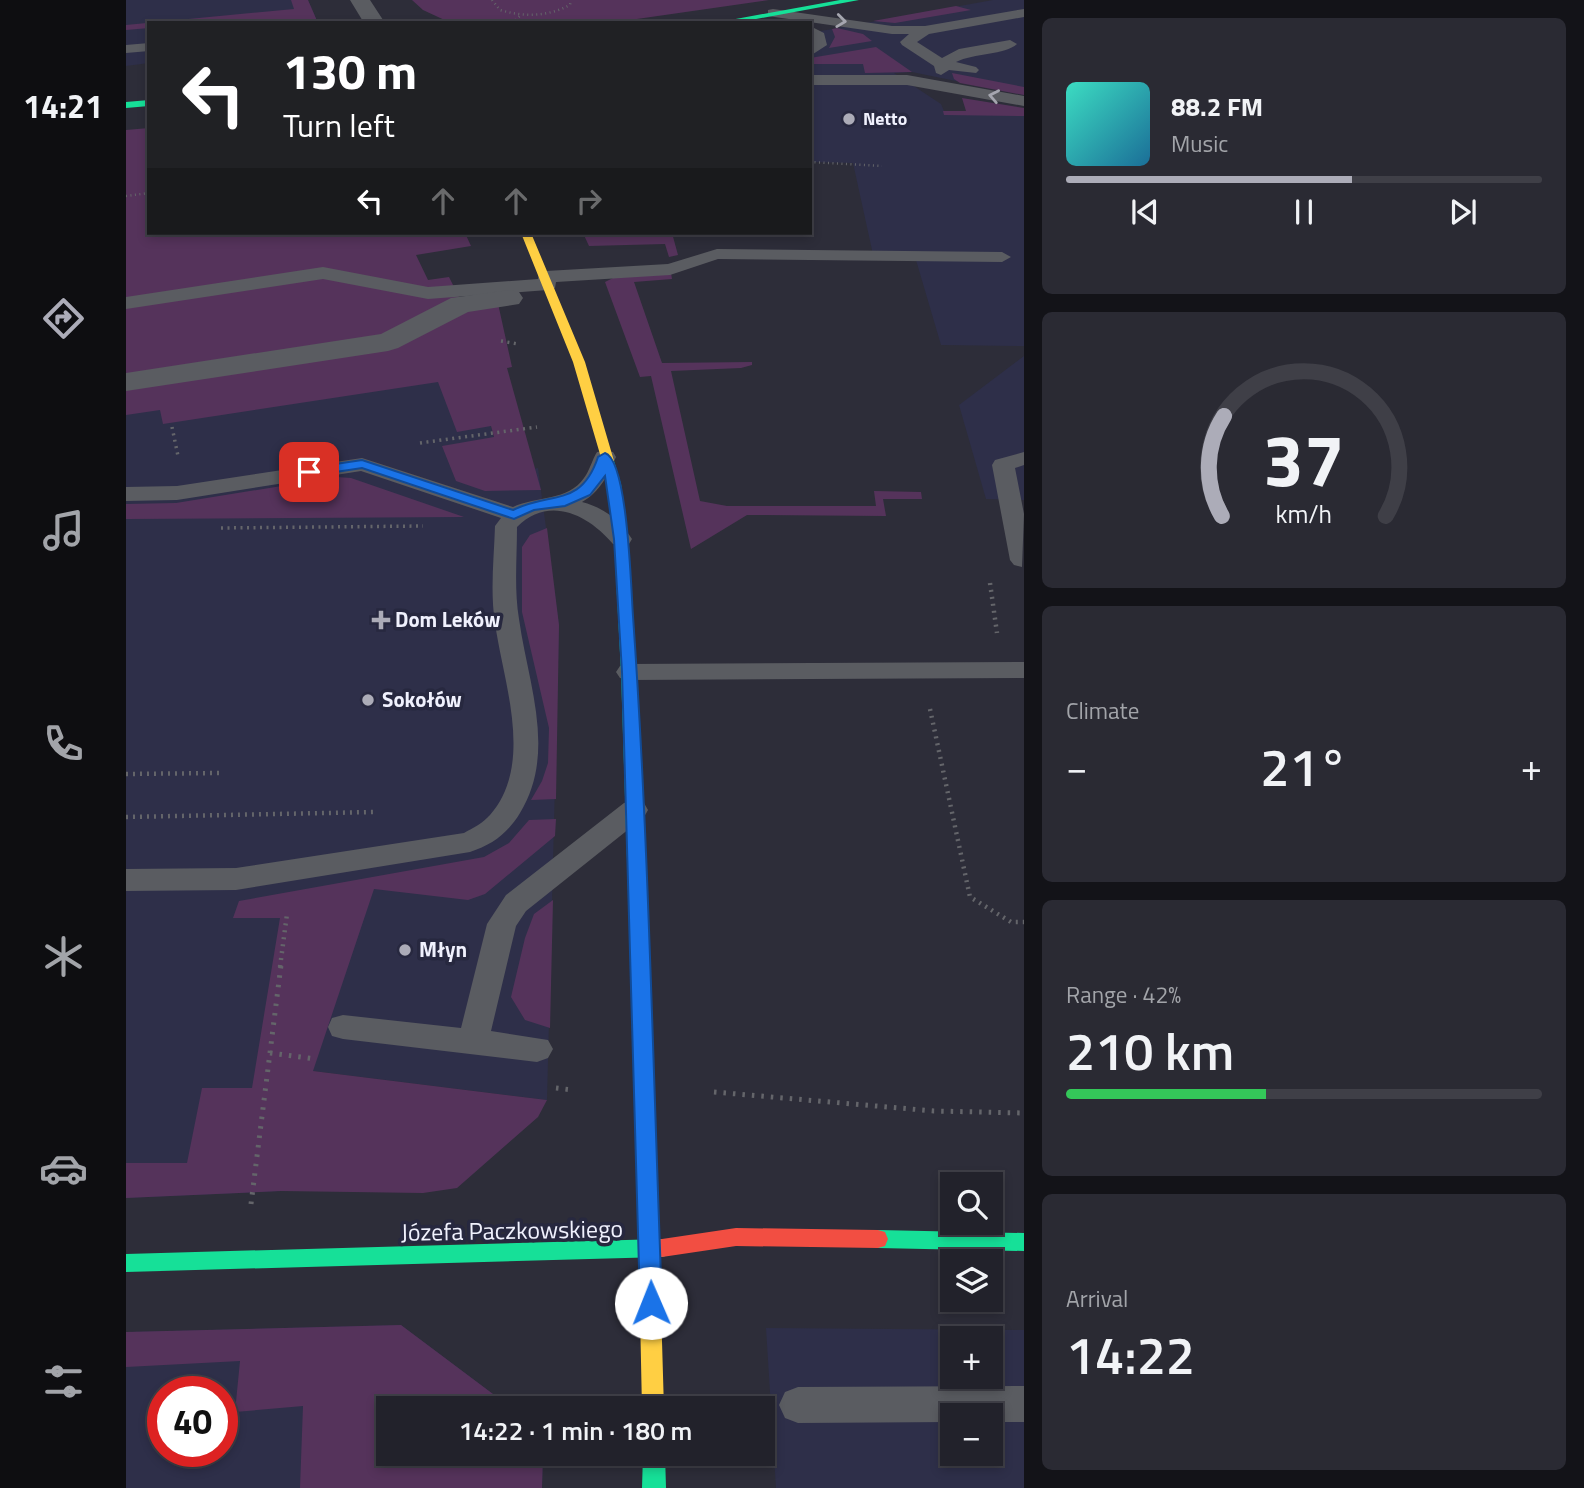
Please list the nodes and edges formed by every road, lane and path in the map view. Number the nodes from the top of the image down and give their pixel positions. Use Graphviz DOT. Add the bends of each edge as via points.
graph roads {
  1 [pos="360,0"];
  2 [pos="492,0"];
  3 [pos="571,0"];
  4 [pos="855,0"];
  5 [pos="1021,14"];
  6 [pos="521,15"];
  7 [pos="774,18"];
  8 [pos="374,21"];
  9 [pos="514,21"];
  10 [pos="728,21"];
  11 [pos="804,21"];
  12 [pos="812,22"];
  13 [pos="967,23"];
  14 [pos="986,27"];
  15 [pos="925,30"];
  16 [pos="812,31"];
  17 [pos="944,34"];
  18 [pos="1001,44"];
  19 [pos="147,47"];
  20 [pos="126,49"];
  21 [pos="812,51"];
  22 [pos="942,64"];
  23 [pos="971,70"];
  24 [pos="812,80"];
  25 [pos="963,89"];
  26 [pos="1024,101"];
  27 [pos="147,103"];
  28 [pos="126,105"];
  29 [pos="812,162"];
  30 [pos="881,166"];
  31 [pos="147,193"];
  32 [pos="126,196"];
  33 [pos="527,235"];
  34 [pos="1002,257"];
  35 [pos="547,281"];
  36 [pos="509,298"];
  37 [pos="126,303"];
  38 [pos="126,382"];
  39 [pos="537,427"];
  40 [pos="440,440"];
  41 [pos="605,457"];
  42 [pos="1024,458"];
  43 [pos="126,494"];
  44 [pos="561,503"];
  45 [pos="514,515"];
  46 [pos="425,526"];
  47 [pos="207,528"];
  48 [pos="621,539"];
  49 [pos="1023,564"];
  50 [pos="922,670"];
  51 [pos="1024,670"];
  52 [pos="629,672"];
  53 [pos="219,773"];
  54 [pos="126,774"];
  55 [pos="634,810"];
  56 [pos="384,812"];
  57 [pos="302,814"];
  58 [pos="126,817"];
  59 [pos="293,870"];
  60 [pos="126,880"];
  61 [pos="1024,922"];
  62 [pos="343,1027"];
  63 [pos="473,1041"];
  64 [pos="537,1049"];
  65 [pos="270,1053"];
  66 [pos="322,1059"];
  67 [pos="714,1092"];
  68 [pos="1024,1113"];
  69 [pos="251,1205"];
  70 [pos="1024,1242"];
  71 [pos="650,1250"];
  72 [pos="126,1263"];
  73 [pos="653,1396"];
  74 [pos="1024,1404"];
  75 [pos="798,1405"];
  76 [pos="654,1466"];
  77 [pos="654,1488"];
  1 -- 8 [label="street"];
  2 -- 6 [label="path" via="500,9"];
  3 -- 6 [label="path" via="558,11"];
  4 -- 7 [label="street"];
  5 -- 13 [label="lane"];
  6 -- 9 [label="path"];
  7 -- 10 [label="street"];
  7 -- 11 [label="lane, one-way"];
  12 -- 15 [label="lane, one-way"];
  13 -- 14 [label="lane"];
  13 -- 15 [label="lane"];
  15 -- 17 [label="lane"];
  15 -- 22 [label="lane" via="907,42"];
  16 -- 21 [label="lane" via="819,36 820,45"];
  18 -- 22 [label="lane" via="964,52"];
  19 -- 20 [label="lane"];
  22 -- 23 [label="lane"];
  22 -- 25 [label="lane" via="941,78"];
  24 -- 25 [label="lane" via="907,80"];
  26 -- 25 [label="lane, one-way"];
  27 -- 28 [label="street"];
  29 -- 30 [label="path"];
  31 -- 32 [label="path"];
  33 -- 35 [label="street"];
  34 -- 35 [label="lane" via="717,254 670,269"];
  35 -- 37 [label="lane" via="428,293 323,273"];
  35 -- 41 [label="street" via="579,362"];
  36 -- 38 [label="street" via="461,304 388,342"];
  39 -- 40 [label="path"];
  41 -- 44 [label="lane" via="585,492"];
  41 -- 48 [label="street" via="614,484"];
  42 -- 49 [label="lane" via="1003,465"];
  43 -- 45 [label="lane" via="177,493 362,464"];
  44 -- 45 [label="lane" via="531,506"];
  44 -- 48 [label="lane" via="596,513"];
  45 -- 59 [label="lane" via="506,526 507,620 527,753 521,788 500,824 470,842"];
  46 -- 47 [label="path"];
  48 -- 52 [label="street"];
  50 -- 51 [label="lane"];
  50 -- 52 [label="lane"];
  50 -- 61 [label="path" via="970,897 1011,922"];
  52 -- 55 [label="street"];
  53 -- 54 [label="path"];
  55 -- 63 [label="lane" via="516,903 502,924"];
  55 -- 71 [label="street"];
  56 -- 57 [label="path"];
  57 -- 58 [label="path"];
  57 -- 59 [label="path"];
  59 -- 60 [label="lane" via="236,879"];
  59 -- 65 [label="path"];
  62 -- 63 [label="lane"];
  63 -- 64 [label="lane"];
  65 -- 66 [label="path"];
  65 -- 69 [label="path"];
  67 -- 68 [label="path" via="934,1111"];
  70 -- 71 [label="street, Józefa Paczkowskiego" via="736,1237"];
  71 -- 72 [label="street, Józefa Paczkowskiego"];
  71 -- 73 [label="street"];
  74 -- 75 [label="lane"];
  76 -- 77 [label="street"];
}
